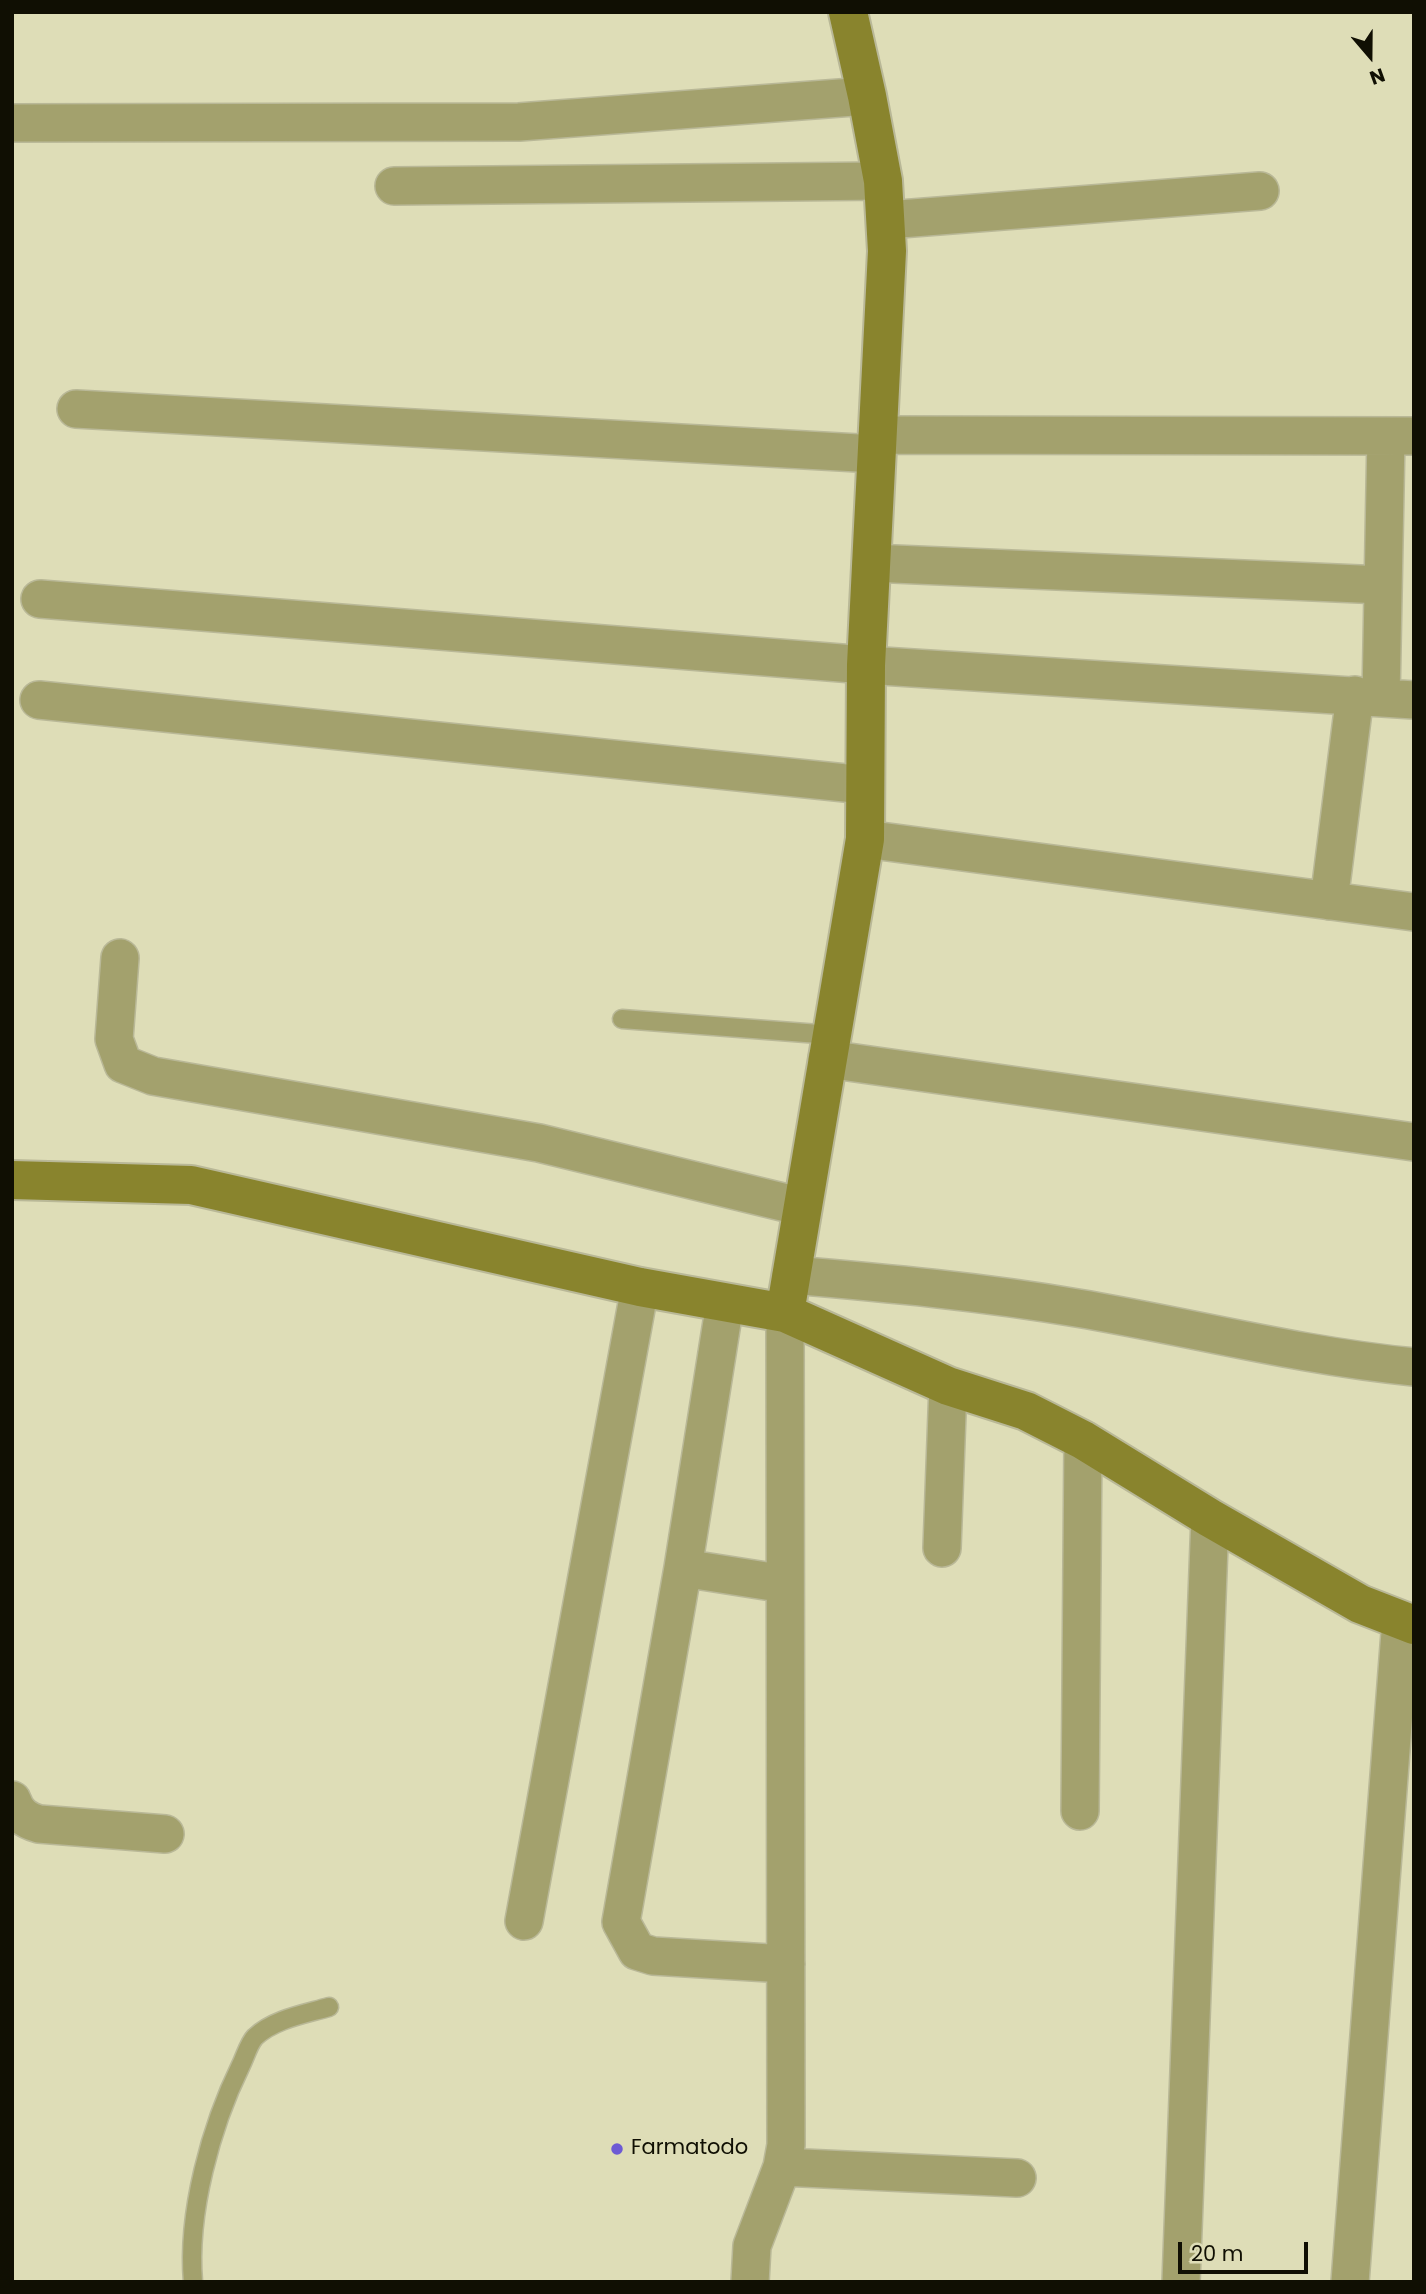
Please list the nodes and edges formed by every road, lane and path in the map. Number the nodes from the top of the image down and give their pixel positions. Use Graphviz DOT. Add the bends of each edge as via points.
graph roads {
  1 [pos="848,12"];
  2 [pos="867,96"];
  3 [pos="12,123"];
  4 [pos="883,181"];
  5 [pos="394,186"];
  6 [pos="1260,191"];
  7 [pos="887,220"];
  8 [pos="76,409"];
  9 [pos="1400,436"];
  10 [pos="877,445"];
  11 [pos="871,563"];
  12 [pos="1383,584"];
  13 [pos="40,599"];
  14 [pos="866,665"];
  15 [pos="1383,698"];
  16 [pos="39,700"];
  17 [pos="865,785"];
  18 [pos="865,839"];
  19 [pos="1329,901"];
  20 [pos="1414,912"];
  21 [pos="120,958"];
  22 [pos="622,1019"];
  23 [pos="829,1047"];
  24 [pos="1414,1142"];
  25 [pos="12,1180"];
  26 [pos="803,1207"];
  27 [pos="791,1275"];
  28 [pos="640,1287"];
  29 [pos="725,1303"];
  30 [pos="785,1313"];
  31 [pos="1414,1367"];
  32 [pos="948,1386"];
  33 [pos="1083,1440"];
  34 [pos="1210,1518"];
  35 [pos="942,1548"];
  36 [pos="683,1568"];
  37 [pos="785,1584"];
  38 [pos="1408,1623"];
  39 [pos="12,1800"];
  40 [pos="1080,1811"];
  41 [pos="165,1834"];
  42 [pos="524,1921"];
  43 [pos="786,1964"];
  44 [pos="329,2007"];
  45 [pos="782,2166"];
  46 [pos="1017,2178"];
  47 [pos="193,2282"];
  48 [pos="750,2282"];
  49 [pos="1181,2282"];
  50 [pos="1350,2282"];
  1 -- 2 [label="street"];
  2 -- 3 [label="street" via="519,122"];
  2 -- 4 [label="street"];
  4 -- 5 [label="street"];
  4 -- 7 [label="street"];
  6 -- 7 [label="street"];
  7 -- 10 [label="street"];
  8 -- 10 [label="street"];
  9 -- 10 [label="street"];
  9 -- 12 [label="street"];
  10 -- 11 [label="street"];
  11 -- 12 [label="street"];
  11 -- 14 [label="street"];
  12 -- 15 [label="street"];
  13 -- 14 [label="street"];
  14 -- 15 [label="street"];
  14 -- 17 [label="street"];
  15 -- 19 [label="street"];
  16 -- 17 [label="street"];
  17 -- 18 [label="street"];
  18 -- 19 [label="street"];
  18 -- 23 [label="street"];
  19 -- 20 [label="street"];
  21 -- 26 [label="street" via="114,1039 123,1064 153,1076 539,1143"];
  22 -- 23 [label="lane"];
  23 -- 24 [label="street"];
  23 -- 26 [label="street"];
  25 -- 28 [label="street" via="191,1185"];
  26 -- 27 [label="street"];
  27 -- 30 [label="street"];
  27 -- 31 [label="street" via="1077,1308"];
  28 -- 29 [label="street"];
  28 -- 42 [label="street"];
  29 -- 30 [label="street"];
  29 -- 36 [label="street"];
  30 -- 32 [label="street"];
  30 -- 37 [label="street"];
  32 -- 33 [label="street" via="1026,1411"];
  32 -- 35 [label="street"];
  33 -- 34 [label="street"];
  33 -- 40 [label="street"];
  34 -- 38 [label="street" via="1360,1604"];
  34 -- 49 [label="street"];
  36 -- 37 [label="street"];
  36 -- 43 [label="street" via="621,1922 637,1951 653,1956"];
  37 -- 43 [label="street"];
  38 -- 50 [label="street"];
  39 -- 41 [label="street" via="27,1821 39,1824"];
  43 -- 45 [label="street" via="786,2145"];
  44 -- 47 [label="lane" via="291,2018 254,2038 225,2098 196,2203"];
  45 -- 46 [label="street"];
  45 -- 48 [label="street" via="752,2246"];
}
